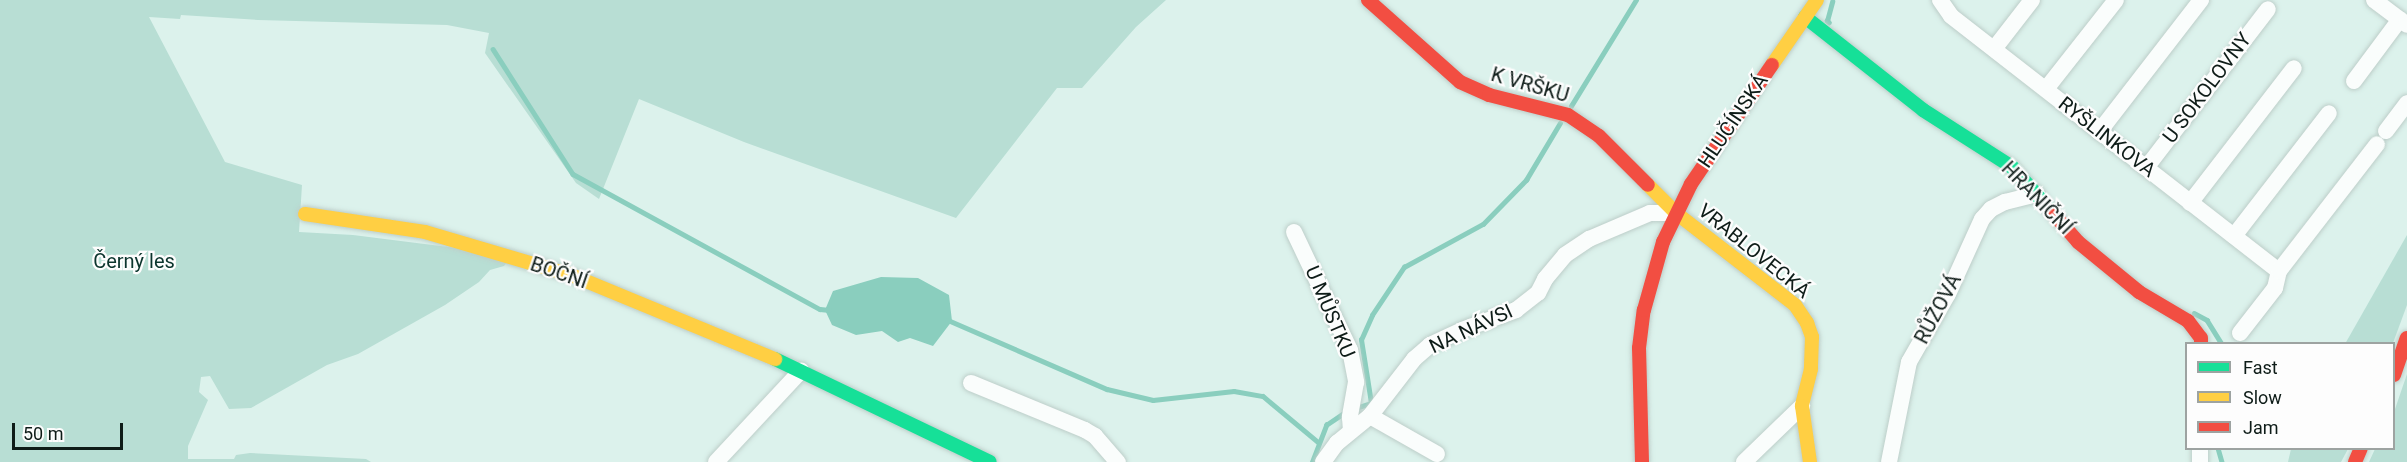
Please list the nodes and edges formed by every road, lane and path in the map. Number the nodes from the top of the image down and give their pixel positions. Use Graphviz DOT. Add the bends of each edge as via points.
graph roads {
  1 [pos="1368,0"];
  2 [pos="1817,0"];
  3 [pos="1940,0"];
  4 [pos="2032,0"];
  5 [pos="2116,0"];
  6 [pos="2201,0"];
  7 [pos="2268,9"];
  8 [pos="2392,11"];
  9 [pos="1804,17"];
  10 [pos="1994,49"];
  11 [pos="2294,68"];
  12 [pos="2354,81"];
  13 [pos="2046,89"];
  14 [pos="2407,103"];
  15 [pos="2329,113"];
  16 [pos="2099,132"];
  17 [pos="2146,168"];
  18 [pos="2037,194"];
  19 [pos="2190,203"];
  20 [pos="1676,213"];
  21 [pos="305,214"];
  22 [pos="1294,232"];
  23 [pos="2234,236"];
  24 [pos="2279,271"];
  25 [pos="2240,333"];
  26 [pos="2407,338"];
  27 [pos="2201,342"];
  28 [pos="801,371"];
  29 [pos="2395,372"];
  30 [pos="971,383"];
  31 [pos="1802,406"];
  32 [pos="1370,416"];
  33 [pos="1350,418"];
  34 [pos="1437,454"];
  35 [pos="716,462"];
  36 [pos="990,462"];
  37 [pos="1118,462"];
  38 [pos="1323,462"];
  39 [pos="1642,462"];
  40 [pos="1744,462"];
  41 [pos="1810,462"];
  42 [pos="1889,462"];
  1 -- 20 [label="street, K VRŠKU" via="1460,82 1583,124"];
  2 -- 9 [label="street, HLUČÍNSKÁ"];
  3 -- 10 [label="street, RYŠLINKOVA" via="1951,16"];
  4 -- 10 [label="street"];
  5 -- 13 [label="street"];
  6 -- 16 [label="street"];
  7 -- 17 [label="street, U SOKOLOVNY"];
  8 -- 12 [label="street"];
  9 -- 18 [label="street, HRANIČNÍ" via="1923,110 2012,167"];
  9 -- 20 [label="street, HLUČÍNSKÁ" via="1706,160"];
  10 -- 13 [label="street, RYŠLINKOVA"];
  11 -- 19 [label="street"];
  13 -- 16 [label="street, RYŠLINKOVA"];
  14 -- 24 [label="street"];
  15 -- 23 [label="street"];
  16 -- 17 [label="street, RYŠLINKOVA"];
  17 -- 19 [label="street, RYŠLINKOVA"];
  18 -- 27 [label="street, HRANIČNÍ" via="2078,242 2139,292 2188,321"];
  18 -- 42 [label="street, RŮŽOVÁ" via="2005,202 1990,209 1982,219 1948,294 1910,362"];
  19 -- 23 [label="street, RYŠLINKOVA"];
  20 -- 31 [label="street, VRABLOVECKÁ" via="1786,296 1802,314 1812,337 1812,353"];
  20 -- 32 [label="street, NA NÁVSI" via="1650,213 1577,246 1565,255 1538,293 1516,310 1430,345 1414,359"];
  20 -- 39 [label="street, HLUČÍNSKÁ" via="1652,274 1644,310 1639,348"];
  21 -- 28 [label="street, BOČNÍ" via="425,232 571,275"];
  22 -- 33 [label="street, U MŮSTKU" via="1350,350 1356,382"];
  23 -- 24 [label="street, RYŠLINKOVA"];
  24 -- 25 [label="street" via="2275,288"];
  26 -- 29 [label="street"];
  28 -- 35 [label="street"];
  28 -- 36 [label="street, BOČNÍ"];
  30 -- 37 [label="street" via="1084,430 1095,436"];
  31 -- 40 [label="street"];
  31 -- 41 [label="street, VRABLOVECKÁ"];
  32 -- 33 [label="street, NA NÁVSI"];
  32 -- 34 [label="street"];
  33 -- 38 [label="street, NA NÁVSI"];
}
